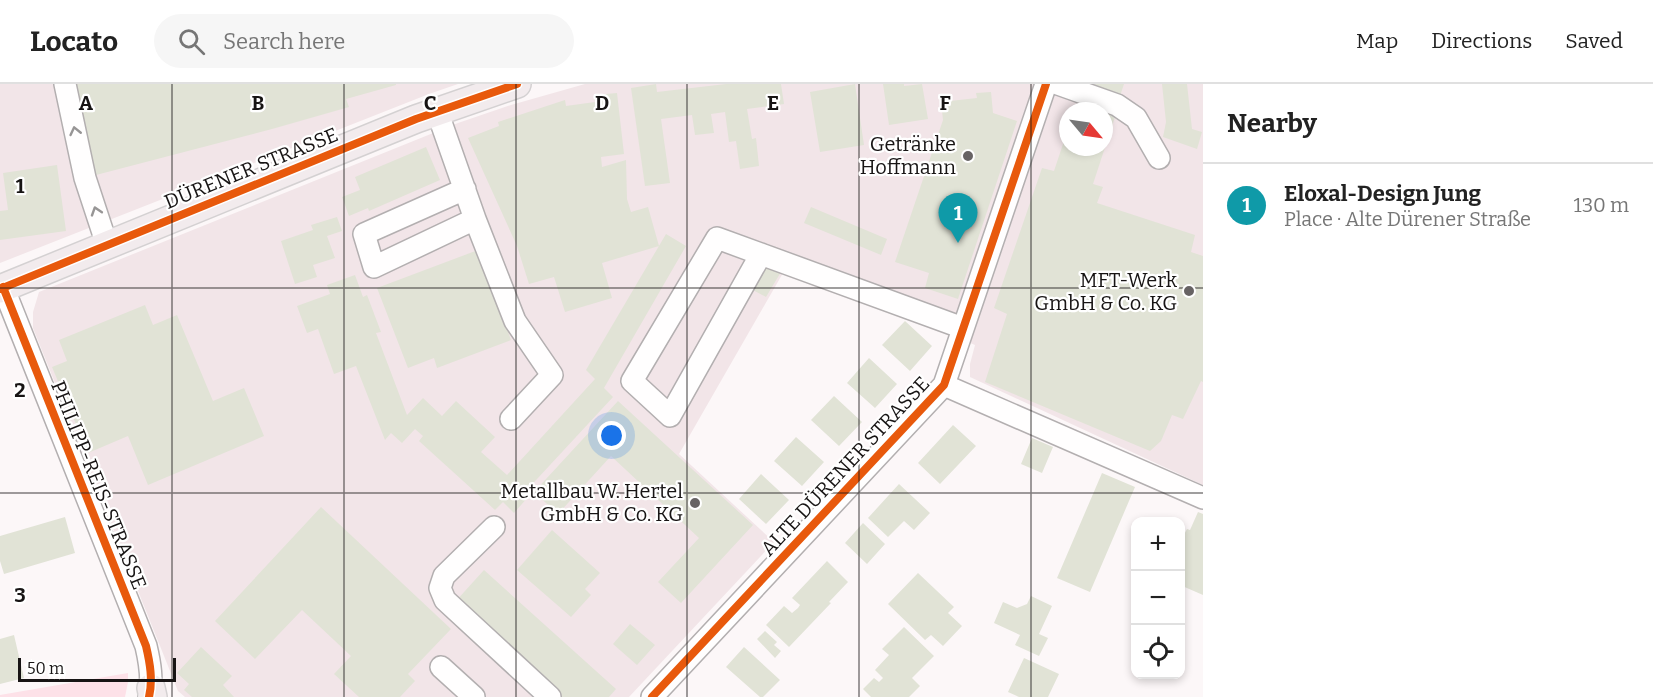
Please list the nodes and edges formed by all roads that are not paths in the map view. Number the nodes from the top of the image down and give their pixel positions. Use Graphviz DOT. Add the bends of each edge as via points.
graph roads {
  1 [pos="64,84"];
  2 [pos="517,84"];
  3 [pos="1046,84"];
  4 [pos="1058,84"];
  5 [pos="437,111"];
  6 [pos="1159,159"];
  7 [pos="465,189"];
  8 [pos="475,219"];
  9 [pos="107,245"];
  10 [pos="762,254"];
  11 [pos="1,288"];
  12 [pos="963,328"];
  13 [pos="944,385"];
  14 [pos="511,419"];
  15 [pos="1203,498"];
  16 [pos="494,527"];
  17 [pos="441,667"];
  18 [pos="151,694"];
  19 [pos="474,697"];
  20 [pos="550,697"];
  21 [pos="652,697"];
  9 -- 1 [label="street, one-way" via="86,178"];
  2 -- 5 [label="main road, DÜRENER STRASSE"];
  3 -- 12 [label="street, ALTE DÜRENER STRASSE"];
  4 -- 6 [label="street" via="1117,105 1136,118"];
  5 -- 7 [label="street"];
  5 -- 9 [label="main road, DÜRENER STRASSE"];
  7 -- 8 [label="street"];
  7 -- 8 [label="street" via="364,234 374,267"];
  8 -- 14 [label="street" via="515,321 552,375"];
  9 -- 11 [label="main road, DÜRENER STRASSE"];
  10 -- 10 [label="street" via="717,238 632,381 670,416"];
  10 -- 12 [label="street"];
  11 -- 18 [label="street, PHILIPP-REIS-STRASSE" via="146,646"];
  12 -- 13 [label="street, ALTE DÜRENER STRASSE"];
  13 -- 15 [label="street"];
  13 -- 21 [label="street, ALTE DÜRENER STRASSE"];
  16 -- 20 [label="street" via="444,576 440,588 445,600"];
  17 -- 19 [label="street"];
}
